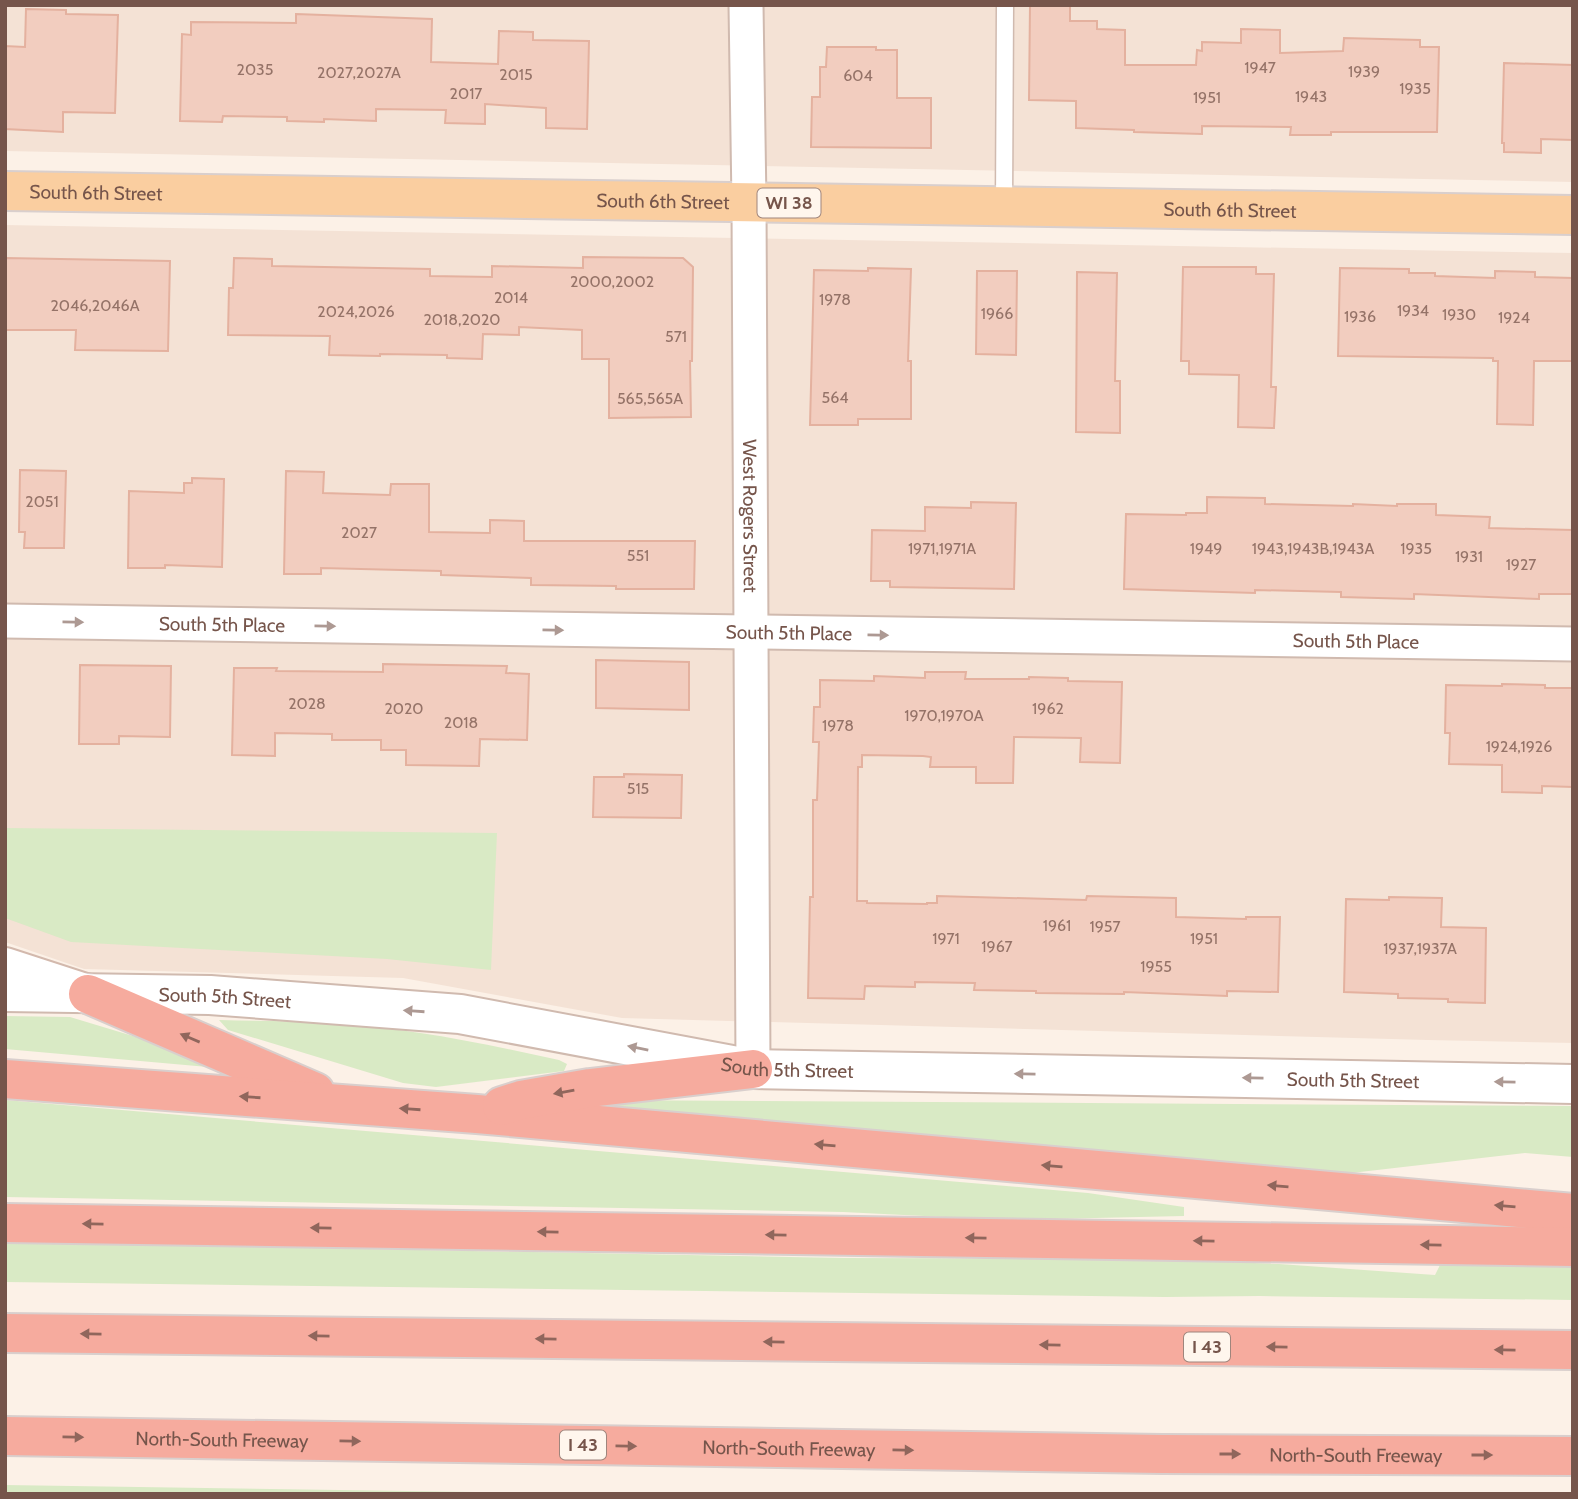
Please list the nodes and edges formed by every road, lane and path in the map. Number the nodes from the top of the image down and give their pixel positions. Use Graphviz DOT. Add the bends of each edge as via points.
graph roads {
  1 [pos="746,5"];
  2 [pos="1005,5"];
  3 [pos="5,191"];
  4 [pos="749,203"];
  5 [pos="1004,207"];
  6 [pos="1573,215"];
  7 [pos="5,621"];
  8 [pos="752,632"];
  9 [pos="1573,644"];
  10 [pos="5,967"];
  11 [pos="5,992"];
  12 [pos="88,994"];
  13 [pos="754,1069"];
  14 [pos="5,1079"];
  15 [pos="1573,1084"];
  16 [pos="342,1104"];
  17 [pos="477,1114"];
  18 [pos="1573,1213"];
  19 [pos="5,1223"];
  20 [pos="1573,1247"];
  21 [pos="5,1332"];
  22 [pos="1573,1350"];
  23 [pos="5,1436"];
  24 [pos="1573,1456"];
  1 -- 4 [label="street, West Rogers Street"];
  2 -- 5 [label="lane"];
  3 -- 4 [label="main road, South 6th Street / WI 38"];
  4 -- 5 [label="main road, South 6th Street / WI 38"];
  4 -- 8 [label="street, West Rogers Street"];
  5 -- 6 [label="main road, South 6th Street / WI 38"];
  7 -- 8 [label="street, South 5th Place, one-way"];
  8 -- 9 [label="street, South 5th Place, one-way"];
  8 -- 13 [label="street, West Rogers Street"];
  10 -- 12 [label="street"];
  11 -- 12 [label="street, South 5th Street"];
  13 -- 12 [label="street, South 5th Street, one-way" via="460,1014 210,995"];
  16 -- 12 [label="highway, one-way"];
  15 -- 13 [label="street, South 5th Street, one-way"];
  13 -- 17 [label="highway, one-way" via="590,1088 521,1100"];
  16 -- 14 [label="highway, one-way"];
  17 -- 16 [label="highway, one-way"];
  18 -- 17 [label="highway, one-way"];
  20 -- 19 [label="highway, one-way"];
  22 -- 21 [label="highway, I 43, one-way"];
  23 -- 24 [label="highway, North-South Freeway / I 43, one-way"];
}
